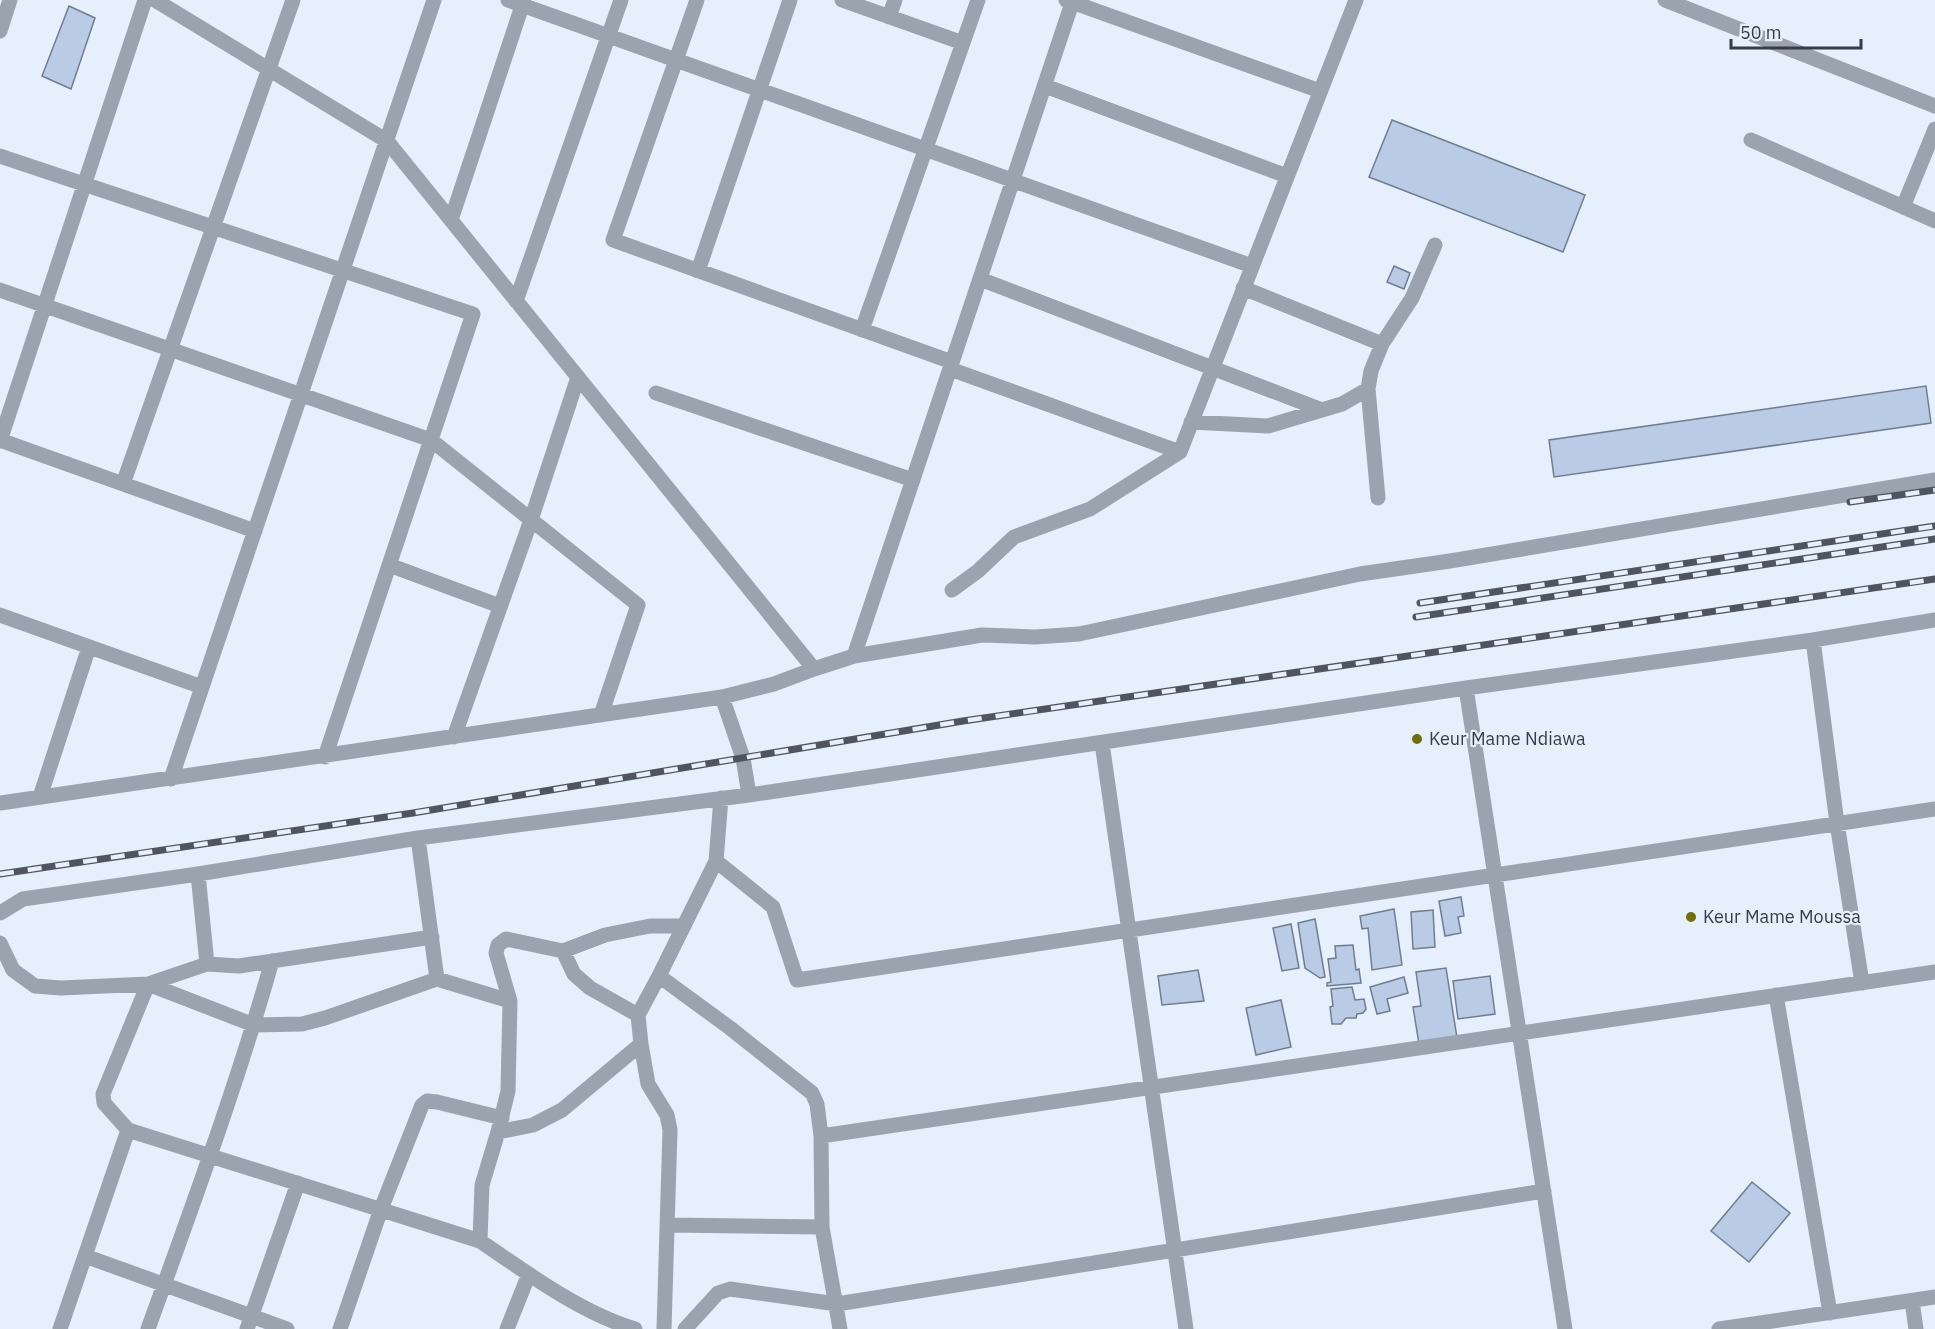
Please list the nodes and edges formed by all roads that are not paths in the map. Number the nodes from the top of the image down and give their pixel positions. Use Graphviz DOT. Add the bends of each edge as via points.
graph roads {
  1 [pos="10,0"];
  2 [pos="145,0"];
  3 [pos="155,0"];
  4 [pos="293,0"];
  5 [pos="434,0"];
  6 [pos="621,0"];
  7 [pos="697,0"];
  8 [pos="789,0"];
  9 [pos="842,0"];
  10 [pos="895,0"];
  11 [pos="978,0"];
  12 [pos="1356,0"];
  13 [pos="1071,1"];
  14 [pos="1672,1"];
  15 [pos="518,2"];
  16 [pos="3,14"];
  17 [pos="889,17"];
  18 [pos="0,31"];
  19 [pos="608,36"];
  20 [pos="963,43"];
  21 [pos="676,60"];
  22 [pos="269,69"];
  23 [pos="1045,86"];
  24 [pos="759,90"];
  25 [pos="1320,91"];
  26 [pos="1935,106"];
  27 [pos="1935,129"];
  28 [pos="1751,140"];
  29 [pos="387,141"];
  30 [pos="926,149"];
  31 [pos="0,156"];
  32 [pos="1287,176"];
  33 [pos="1013,180"];
  34 [pos="85,184"];
  35 [pos="1903,207"];
  36 [pos="451,220"];
  37 [pos="1935,221"];
  38 [pos="213,227"];
  39 [pos="1435,245"];
  40 [pos="1252,266"];
  41 [pos="342,271"];
  42 [pos="698,271"];
  43 [pos="980,279"];
  44 [pos="1243,288"];
  45 [pos="0,290"];
  46 [pos="516,301"];
  47 [pos="44,306"];
  48 [pos="862,330"];
  49 [pos="1382,344"];
  50 [pos="170,349"];
  51 [pos="951,365"];
  52 [pos="1212,368"];
  53 [pos="578,377"];
  54 [pos="1368,389"];
  55 [pos="656,393"];
  56 [pos="301,395"];
  57 [pos="1322,410"];
  58 [pos="1191,422"];
  59 [pos="0,440"];
  60 [pos="431,440"];
  61 [pos="1180,452"];
  62 [pos="913,480"];
  63 [pos="1935,480"];
  64 [pos="123,484"];
  65 [pos="1378,498"];
  66 [pos="531,520"];
  67 [pos="255,531"];
  68 [pos="389,565"];
  69 [pos="951,590"];
  70 [pos="500,606"];
  71 [pos="0,615"];
  72 [pos="1935,620"];
  73 [pos="1813,640"];
  74 [pos="89,647"];
  75 [pos="854,656"];
  76 [pos="813,669"];
  77 [pos="202,687"];
  78 [pos="1466,688"];
  79 [pos="722,697"];
  80 [pos="601,715"];
  81 [pos="454,737"];
  82 [pos="1102,743"];
  83 [pos="325,757"];
  84 [pos="171,778"];
  85 [pos="749,795"];
  86 [pos="40,797"];
  87 [pos="721,798"];
  88 [pos="0,803"];
  89 [pos="1935,809"];
  90 [pos="1837,824"];
  91 [pos="418,838"];
  92 [pos="716,861"];
  93 [pos="198,874"];
  94 [pos="1495,875"];
  95 [pos="0,913"];
  96 [pos="684,926"];
  97 [pos="1129,930"];
  98 [pos="432,937"];
  99 [pos="0,943"];
  100 [pos="563,951"];
  101 [pos="272,961"];
  102 [pos="207,964"];
  103 [pos="1935,972"];
  104 [pos="659,976"];
  105 [pos="437,979"];
  106 [pos="1862,983"];
  107 [pos="148,984"];
  108 [pos="1776,995"];
  109 [pos="510,1001"];
  110 [pos="638,1015"];
  111 [pos="254,1025"];
  112 [pos="1519,1033"];
  113 [pos="641,1044"];
  114 [pos="1152,1087"];
  115 [pos="500,1125"];
  116 [pos="128,1130"];
  117 [pos="821,1136"];
  118 [pos="211,1156"];
  119 [pos="298,1183"];
  120 [pos="1544,1191"];
  121 [pos="381,1209"];
  122 [pos="668,1225"];
  123 [pos="822,1227"];
  124 [pos="480,1241"];
  125 [pos="1175,1250"];
  126 [pos="85,1256"];
  127 [pos="529,1274"];
  128 [pos="164,1285"];
  129 [pos="1935,1298"];
  130 [pos="1912,1301"];
  131 [pos="837,1304"];
  132 [pos="1830,1313"];
  133 [pos="249,1323"];
  134 [pos="608,1325"];
  135 [pos="60,1329"];
  136 [pos="148,1329"];
  137 [pos="287,1329"];
  138 [pos="340,1329"];
  139 [pos="507,1329"];
  140 [pos="635,1329"];
  141 [pos="664,1329"];
  142 [pos="685,1329"];
  143 [pos="840,1329"];
  144 [pos="1186,1329"];
  145 [pos="1565,1329"];
  146 [pos="1719,1329"];
  147 [pos="1916,1329"];
  1 -- 16 [label="street"];
  2 -- 34 [label="street"];
  3 -- 22 [label="street"];
  4 -- 22 [label="street"];
  5 -- 29 [label="street"];
  6 -- 19 [label="street"];
  7 -- 21 [label="street"];
  8 -- 24 [label="street"];
  9 -- 17 [label="street"];
  10 -- 17 [label="street"];
  11 -- 20 [label="street"];
  12 -- 25 [label="street"];
  13 -- 23 [label="street"];
  13 -- 25 [label="street"];
  14 -- 26 [label="street"];
  15 -- 19 [label="street"];
  15 -- 36 [label="street"];
  16 -- 18 [label="street"];
  17 -- 20 [label="street"];
  19 -- 21 [label="street"];
  19 -- 46 [label="street"];
  20 -- 30 [label="street"];
  21 -- 24 [label="street"];
  21 -- 42 [label="street" via="614,240"];
  22 -- 29 [label="street"];
  22 -- 38 [label="street"];
  23 -- 32 [label="street"];
  23 -- 33 [label="street"];
  24 -- 30 [label="street"];
  24 -- 42 [label="street"];
  25 -- 32 [label="street"];
  27 -- 35 [label="street"];
  28 -- 35 [label="street"];
  29 -- 36 [label="street"];
  29 -- 41 [label="street"];
  30 -- 33 [label="street"];
  30 -- 48 [label="street"];
  31 -- 34 [label="street"];
  32 -- 40 [label="street"];
  33 -- 40 [label="street"];
  33 -- 43 [label="street"];
  34 -- 38 [label="street"];
  34 -- 47 [label="street"];
  35 -- 37 [label="street"];
  36 -- 46 [label="street"];
  38 -- 41 [label="street"];
  38 -- 50 [label="street"];
  39 -- 49 [label="street" via="1412,298"];
  40 -- 44 [label="street"];
  41 -- 56 [label="street"];
  41 -- 60 [label="street" via="473,314"];
  42 -- 48 [label="street"];
  43 -- 51 [label="street"];
  43 -- 52 [label="street"];
  44 -- 49 [label="street"];
  44 -- 52 [label="street"];
  45 -- 47 [label="street"];
  46 -- 53 [label="street"];
  47 -- 50 [label="street"];
  47 -- 59 [label="street"];
  48 -- 51 [label="street"];
  49 -- 54 [label="street"];
  50 -- 56 [label="street"];
  50 -- 64 [label="street"];
  51 -- 61 [label="street"];
  51 -- 62 [label="street"];
  52 -- 57 [label="street"];
  52 -- 58 [label="street"];
  53 -- 66 [label="street"];
  53 -- 76 [label="street"];
  54 -- 57 [label="street"];
  54 -- 65 [label="street"];
  55 -- 62 [label="street"];
  56 -- 60 [label="street"];
  56 -- 67 [label="street"];
  57 -- 58 [label="street" via="1268,426"];
  58 -- 61 [label="street"];
  59 -- 64 [label="street"];
  60 -- 66 [label="street"];
  60 -- 68 [label="street"];
  61 -- 69 [label="street" via="1089,509 1014,537"];
  62 -- 75 [label="street"];
  63 -- 75 [label="street" via="1360,574 1079,634 982,634"];
  64 -- 67 [label="street"];
  66 -- 70 [label="street"];
  66 -- 80 [label="street" via="638,605"];
  67 -- 77 [label="street"];
  68 -- 70 [label="street"];
  68 -- 83 [label="street"];
  70 -- 81 [label="street"];
  71 -- 74 [label="street"];
  72 -- 73 [label="street"];
  73 -- 78 [label="street"];
  73 -- 90 [label="street"];
  74 -- 77 [label="street"];
  74 -- 86 [label="street"];
  75 -- 76 [label="street"];
  76 -- 79 [label="street"];
  77 -- 84 [label="street"];
  78 -- 82 [label="street"];
  78 -- 94 [label="street"];
  79 -- 80 [label="street"];
  79 -- 85 [label="street" via="742,758"];
  80 -- 81 [label="street"];
  81 -- 83 [label="street"];
  82 -- 85 [label="street"];
  82 -- 97 [label="street"];
  83 -- 84 [label="street"];
  84 -- 86 [label="street"];
  85 -- 87 [label="street"];
  86 -- 88 [label="street"];
  87 -- 91 [label="street"];
  87 -- 92 [label="street"];
  89 -- 90 [label="street"];
  90 -- 94 [label="street"];
  90 -- 106 [label="street"];
  91 -- 93 [label="street"];
  91 -- 98 [label="street"];
  92 -- 96 [label="street"];
  92 -- 97 [label="street" via="773,906 797,980"];
  93 -- 95 [label="street" via="23,899"];
  93 -- 102 [label="street"];
  94 -- 97 [label="street"];
  94 -- 112 [label="street"];
  96 -- 100 [label="street" via="650,926 605,935"];
  96 -- 104 [label="street"];
  97 -- 114 [label="street"];
  98 -- 101 [label="street"];
  98 -- 105 [label="street"];
  99 -- 107 [label="street" via="13,970 35,986"];
  100 -- 109 [label="street" via="506,939 498,945 496,952"];
  100 -- 110 [label="street" via="574,974 590,988"];
  101 -- 102 [label="street" via="239,966"];
  101 -- 111 [label="street"];
  102 -- 107 [label="street"];
  103 -- 106 [label="street"];
  104 -- 110 [label="street"];
  104 -- 117 [label="street" via="812,1094"];
  105 -- 109 [label="street"];
  105 -- 111 [label="street" via="302,1024"];
  106 -- 108 [label="street"];
  107 -- 111 [label="street"];
  107 -- 116 [label="street" via="103,1094 104,1103"];
  108 -- 112 [label="street"];
  108 -- 132 [label="street"];
  109 -- 115 [label="street" via="508,1091"];
  110 -- 113 [label="street"];
  111 -- 118 [label="street"];
  112 -- 114 [label="street"];
  112 -- 120 [label="street"];
  113 -- 115 [label="street" via="562,1110 532,1125"];
  113 -- 122 [label="street" via="648,1084 668,1115"];
  114 -- 117 [label="street"];
  114 -- 125 [label="street"];
  115 -- 121 [label="street" via="427,1101 422,1105"];
  115 -- 124 [label="street" via="482,1185"];
  116 -- 118 [label="street"];
  116 -- 126 [label="street"];
  117 -- 123 [label="street"];
  118 -- 119 [label="street"];
  118 -- 128 [label="street"];
  119 -- 121 [label="street"];
  119 -- 133 [label="street"];
  120 -- 125 [label="street"];
  120 -- 145 [label="street"];
  121 -- 124 [label="street"];
  121 -- 138 [label="street"];
  122 -- 123 [label="street"];
  122 -- 141 [label="street"];
  123 -- 131 [label="street"];
  124 -- 127 [label="street"];
  125 -- 131 [label="street"];
  125 -- 144 [label="street"];
  126 -- 128 [label="street"];
  126 -- 135 [label="street"];
  127 -- 134 [label="street"];
  127 -- 139 [label="street"];
  128 -- 133 [label="street"];
  128 -- 136 [label="street"];
  129 -- 130 [label="street"];
  130 -- 132 [label="street"];
  130 -- 147 [label="street"];
  131 -- 142 [label="street" via="730,1289 718,1293"];
  131 -- 143 [label="street"];
  132 -- 146 [label="street"];
  133 -- 137 [label="street"];
  134 -- 140 [label="street"];
}
